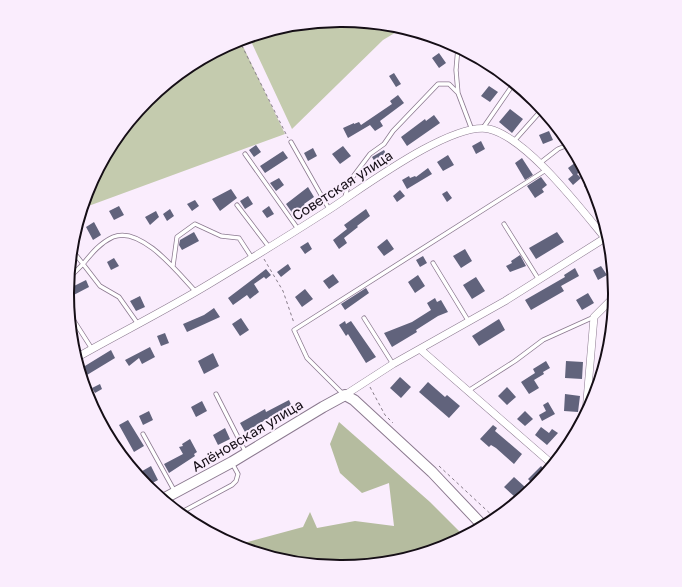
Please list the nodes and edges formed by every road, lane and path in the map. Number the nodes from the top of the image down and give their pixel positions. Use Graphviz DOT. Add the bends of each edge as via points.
graph roads {
  1 [pos="242,46"];
  2 [pos="457,53"];
  3 [pos="510,88"];
  4 [pos="458,93"];
  5 [pos="538,114"];
  6 [pos="482,129"];
  7 [pos="472,130"];
  8 [pos="291,142"];
  9 [pos="513,142"];
  10 [pos="564,147"];
  11 [pos="245,154"];
  12 [pos="540,163"];
  13 [pos="546,170"];
  14 [pos="345,198"];
  15 [pos="237,205"];
  16 [pos="329,210"];
  17 [pos="504,224"];
  18 [pos="298,229"];
  19 [pos="599,231"];
  20 [pos="602,240"];
  21 [pos="269,247"];
  22 [pos="260,253"];
  23 [pos="77,257"];
  24 [pos="252,258"];
  25 [pos="433,263"];
  26 [pos="83,264"];
  27 [pos="173,266"];
  28 [pos="76,271"];
  29 [pos="540,280"];
  30 [pos="196,292"];
  31 [pos="607,304"];
  32 [pos="594,317"];
  33 [pos="364,318"];
  34 [pos="469,322"];
  35 [pos="138,324"];
  36 [pos="77,325"];
  37 [pos="294,330"];
  38 [pos="92,349"];
  39 [pos="421,350"];
  40 [pos="82,354"];
  41 [pos="393,364"];
  42 [pos="366,382"];
  43 [pos="468,391"];
  44 [pos="216,394"];
  45 [pos="588,394"];
  46 [pos="345,395"];
  47 [pos="394,424"];
  48 [pos="143,434"];
  49 [pos="247,454"];
  50 [pos="549,460"];
  51 [pos="232,462"];
  52 [pos="436,464"];
  53 [pos="175,493"];
  54 [pos="168,496"];
  55 [pos="187,510"];
  56 [pos="490,514"];
  57 [pos="478,521"];
  1 -- 8 [label="path"];
  2 -- 4 [label="lane"];
  3 -- 6 [label="lane"];
  4 -- 7 [label="lane"];
  4 -- 14 [label="lane" via="449,84 438,84 393,131 384,144 370,154 349,182"];
  5 -- 9 [label="lane"];
  6 -- 7 [label="street, Советская улица"];
  6 -- 9 [label="street, Советская улица" via="489,129"];
  7 -- 14 [label="street, Советская улица" via="440,141 401,162"];
  8 -- 16 [label="lane"];
  9 -- 12 [label="street, Советская улица"];
  10 -- 12 [label="lane"];
  11 -- 18 [label="lane"];
  12 -- 13 [label="street, Советская улица"];
  13 -- 19 [label="street, Советская улица"];
  13 -- 37 [label="lane"];
  14 -- 16 [label="street, Советская улица"];
  15 -- 21 [label="lane"];
  16 -- 18 [label="street, Советская улица"];
  17 -- 29 [label="lane"];
  18 -- 21 [label="street, Советская улица"];
  20 -- 29 [label="street"];
  21 -- 22 [label="street, Советская улица"];
  22 -- 24 [label="street, Советская улица"];
  22 -- 37 [label="path" via="283,291 293,318"];
  23 -- 26 [label="lane"];
  24 -- 27 [label="lane" via="239,238 221,236 195,224 177,236"];
  24 -- 30 [label="street, Советская улица"];
  25 -- 34 [label="lane"];
  26 -- 27 [label="lane" via="100,245 114,236 125,236 136,238 152,248"];
  26 -- 28 [label="lane"];
  26 -- 35 [label="lane" via="100,286 119,297"];
  27 -- 30 [label="lane"];
  29 -- 34 [label="street"];
  30 -- 35 [label="street, Советская улица"];
  31 -- 32 [label="street"];
  32 -- 43 [label="lane" via="543,340"];
  32 -- 45 [label="street"];
  33 -- 41 [label="lane"];
  34 -- 39 [label="street"];
  35 -- 38 [label="street, Советская улица"];
  36 -- 38 [label="lane"];
  37 -- 46 [label="lane" via="307,358"];
  38 -- 40 [label="street, Советская улица"];
  39 -- 41 [label="street"];
  39 -- 43 [label="street"];
  41 -- 42 [label="street"];
  42 -- 46 [label="street"];
  42 -- 47 [label="path" via="385,415"];
  43 -- 50 [label="street"];
  44 -- 49 [label="lane"];
  46 -- 49 [label="street, Алёновская улица"];
  46 -- 57 [label="street" via="354,400 409,450"];
  48 -- 53 [label="lane"];
  49 -- 51 [label="street, Алёновская улица"];
  51 -- 53 [label="street, Алёновская улица"];
  51 -- 55 [label="lane" via="238,474 236,482"];
  52 -- 56 [label="path"];
  53 -- 54 [label="street, Алёновская улица"];
}
